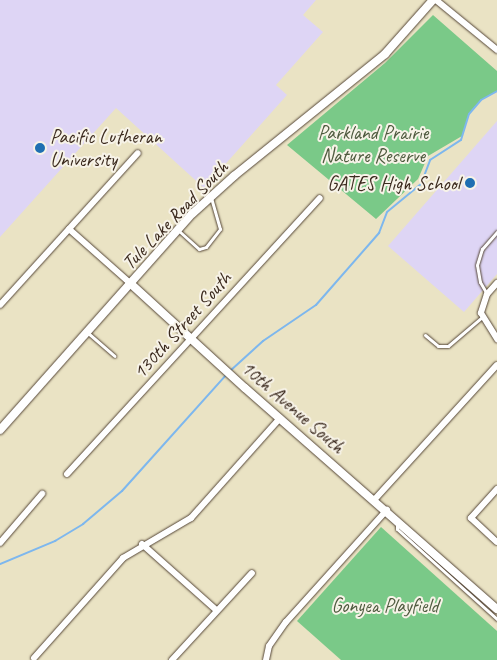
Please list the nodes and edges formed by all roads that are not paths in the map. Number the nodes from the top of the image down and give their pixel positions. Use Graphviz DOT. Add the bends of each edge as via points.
graph roads {
  1 [pos="435,0"];
  2 [pos="497,50"];
  3 [pos="138,153"];
  4 [pos="210,197"];
  5 [pos="320,198"];
  6 [pos="68,230"];
  7 [pos="179,230"];
  8 [pos="497,232"];
  9 [pos="497,283"];
  10 [pos="131,284"];
  11 [pos="487,294"];
  12 [pos="0,305"];
  13 [pos="482,317"];
  14 [pos="88,332"];
  15 [pos="425,335"];
  16 [pos="192,339"];
  17 [pos="497,339"];
  18 [pos="114,356"];
  19 [pos="497,365"];
  20 [pos="280,418"];
  21 [pos="0,430"];
  22 [pos="67,474"];
  23 [pos="497,489"];
  24 [pos="42,494"];
  25 [pos="375,499"];
  26 [pos="387,510"];
  27 [pos="497,542"];
  28 [pos="0,543"];
  29 [pos="142,544"];
  30 [pos="252,573"];
  31 [pos="216,610"];
  32 [pos="496,611"];
  33 [pos="497,619"];
  34 [pos="34,658"];
  35 [pos="172,660"];
  36 [pos="266,660"];
  1 -- 2 [label="street"];
  1 -- 4 [label="street, Tule Lake Road South" via="385,54"];
  3 -- 6 [label="street"];
  4 -- 7 [label="street, Tule Lake Road South"];
  4 -- 7 [label="lane" via="220,229 206,247 199,249"];
  5 -- 16 [label="street, 130th Street South"];
  6 -- 10 [label="street, 10th Avenue South"];
  6 -- 12 [label="street"];
  7 -- 10 [label="street, Tule Lake Road South"];
  8 -- 11 [label="lane" via="482,249 477,265 480,282"];
  9 -- 11 [label="street"];
  10 -- 14 [label="street, Tule Lake Road South"];
  10 -- 16 [label="street, 10th Avenue South"];
  11 -- 13 [label="street" via="481,309"];
  13 -- 15 [label="lane" via="448,346 438,346"];
  13 -- 17 [label="street"];
  14 -- 18 [label="lane"];
  14 -- 21 [label="street, Tule Lake Road South"];
  16 -- 20 [label="street, 10th Avenue South"];
  16 -- 22 [label="street, 130th Street South"];
  19 -- 25 [label="street"];
  20 -- 25 [label="street, 10th Avenue South"];
  20 -- 29 [label="street" via="191,518"];
  23 -- 27 [label="street" via="471,518"];
  24 -- 28 [label="street"];
  25 -- 26 [label="street, 10th Avenue South"];
  26 -- 32 [label="street, 10th Avenue South"];
  26 -- 36 [label="street" via="282,627 270,646"];
  29 -- 31 [label="street"];
  29 -- 34 [label="street" via="123,558"];
  30 -- 31 [label="street"];
  31 -- 35 [label="street"];
  32 -- 33 [label="lane"];
}
